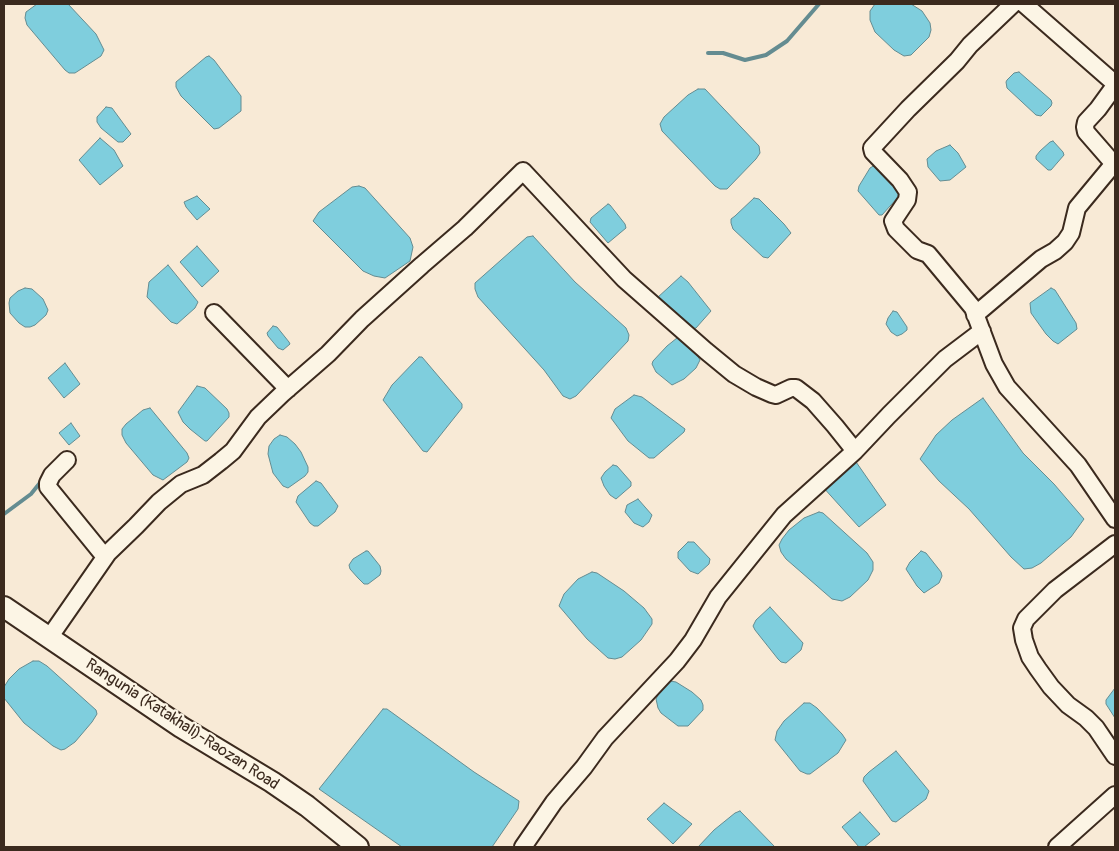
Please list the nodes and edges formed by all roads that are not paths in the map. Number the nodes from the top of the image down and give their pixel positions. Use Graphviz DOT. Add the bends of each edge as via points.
graph roads {
  1 [pos="1012,4"];
  2 [pos="1024,4"];
  3 [pos="214,312"];
  4 [pos="975,315"];
  5 [pos="982,331"];
  6 [pos="288,389"];
  7 [pos="855,451"];
  8 [pos="67,460"];
  9 [pos="1115,519"];
  10 [pos="1115,544"];
  11 [pos="105,557"];
  12 [pos="4,607"];
  13 [pos="49,638"];
  14 [pos="1115,756"];
  15 [pos="1115,795"];
  16 [pos="358,847"];
  17 [pos="523,847"];
  18 [pos="1057,847"];
  1 -- 4 [label="street" via="872,148 908,192 907,200 893,221 896,230 917,250 928,254 973,308"];
  2 -- 4 [label="street" via="1112,81 1114,87 1086,122 1085,128 1112,163 1077,208 1071,233 1065,242 1041,258"];
  3 -- 6 [label="street"];
  4 -- 5 [label="street"];
  5 -- 7 [label="street" via="945,359"];
  5 -- 9 [label="street" via="994,364 1007,386 1078,465"];
  6 -- 7 [label="street" via="524,172 624,279 706,351 734,374 772,394 796,388 818,407"];
  6 -- 11 [label="street" via="258,417 233,450 203,475 181,484 168,494"];
  7 -- 17 [label="street" via="784,515 718,597 693,640 605,738"];
  8 -- 11 [label="street" via="57,469 48,487"];
  10 -- 14 [label="street" via="1055,590 1026,619 1022,628 1030,657 1051,687 1096,728"];
  11 -- 13 [label="street"];
  12 -- 13 [label="main road, Rangunia (Katakhali)-Raozan Road"];
  13 -- 16 [label="main road, Rangunia (Katakhali)-Raozan Road" via="181,727 272,782"];
  15 -- 18 [label="street"];
}
